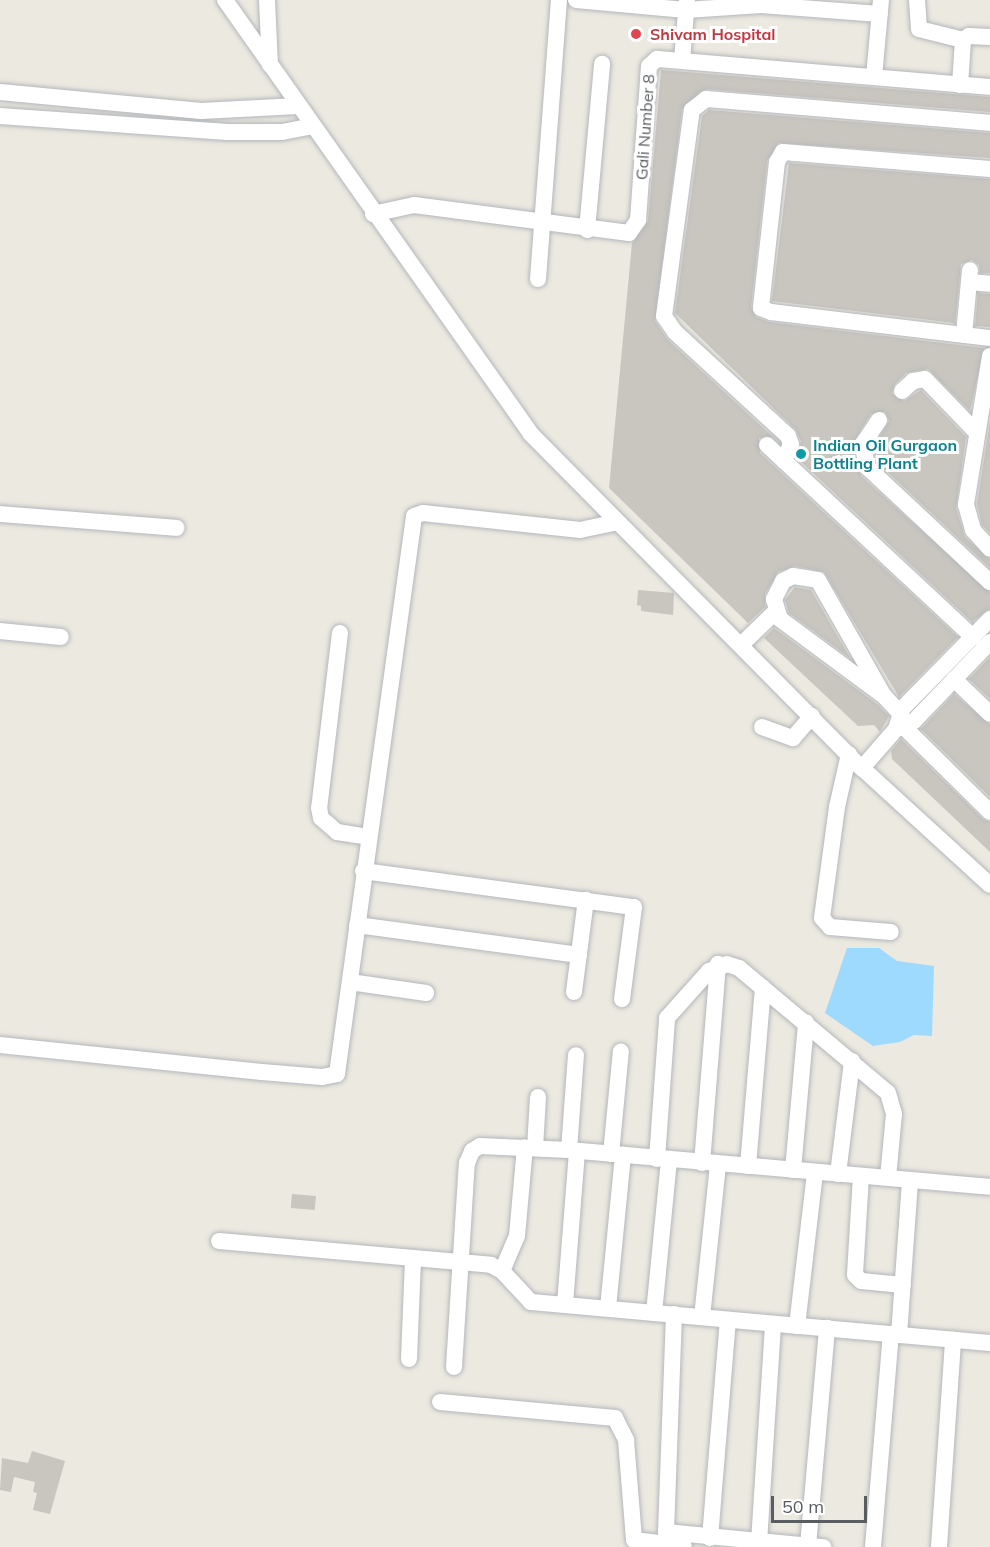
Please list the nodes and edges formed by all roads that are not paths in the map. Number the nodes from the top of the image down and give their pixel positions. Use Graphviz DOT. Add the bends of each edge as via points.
graph roads {
  1 [pos="225,0"];
  2 [pos="267,0"];
  3 [pos="559,0"];
  4 [pos="576,0"];
  5 [pos="917,0"];
  6 [pos="594,1"];
  7 [pos="735,3"];
  8 [pos="686,5"];
  9 [pos="831,5"];
  10 [pos="880,7"];
  11 [pos="990,37"];
  12 [pos="964,38"];
  13 [pos="682,60"];
  14 [pos="602,64"];
  15 [pos="270,66"];
  16 [pos="874,77"];
  17 [pos="960,85"];
  18 [pos="990,87"];
  19 [pos="0,92"];
  20 [pos="298,106"];
  21 [pos="0,116"];
  22 [pos="990,123"];
  23 [pos="312,126"];
  24 [pos="990,169"];
  25 [pos="373,214"];
  26 [pos="542,224"];
  27 [pos="587,230"];
  28 [pos="538,279"];
  29 [pos="990,284"];
  30 [pos="964,335"];
  31 [pos="990,338"];
  32 [pos="990,356"];
  33 [pos="902,391"];
  34 [pos="879,420"];
  35 [pos="977,433"];
  36 [pos="767,445"];
  37 [pos="784,461"];
  38 [pos="0,514"];
  39 [pos="617,522"];
  40 [pos="176,528"];
  41 [pos="990,549"];
  42 [pos="990,582"];
  43 [pos="775,612"];
  44 [pos="990,620"];
  45 [pos="0,630"];
  46 [pos="340,633"];
  47 [pos="61,637"];
  48 [pos="973,637"];
  49 [pos="990,642"];
  50 [pos="741,645"];
  51 [pos="954,679"];
  52 [pos="884,696"];
  53 [pos="990,714"];
  54 [pos="812,716"];
  55 [pos="900,723"];
  56 [pos="762,727"];
  57 [pos="849,754"];
  58 [pos="862,768"];
  59 [pos="990,812"];
  60 [pos="368,837"];
  61 [pos="363,871"];
  62 [pos="990,885"];
  63 [pos="586,900"];
  64 [pos="357,925"];
  65 [pos="891,933"];
  66 [pos="579,955"];
  67 [pos="718,964"];
  68 [pos="350,982"];
  69 [pos="763,988"];
  70 [pos="574,992"];
  71 [pos="426,993"];
  72 [pos="622,999"];
  73 [pos="806,1023"];
  74 [pos="0,1045"];
  75 [pos="621,1051"];
  76 [pos="576,1055"];
  77 [pos="852,1061"];
  78 [pos="538,1097"];
  79 [pos="530,1147"];
  80 [pos="573,1150"];
  81 [pos="617,1155"];
  82 [pos="663,1159"];
  83 [pos="710,1163"];
  84 [pos="748,1166"];
  85 [pos="793,1170"];
  86 [pos="815,1172"];
  87 [pos="838,1174"];
  88 [pos="861,1176"];
  89 [pos="888,1178"];
  90 [pos="910,1180"];
  91 [pos="990,1187"];
  92 [pos="219,1241"];
  93 [pos="413,1258"];
  94 [pos="461,1262"];
  95 [pos="502,1271"];
  96 [pos="903,1285"];
  97 [pos="565,1305"];
  98 [pos="608,1308"];
  99 [pos="654,1313"];
  100 [pos="674,1314"];
  101 [pos="702,1317"];
  102 [pos="728,1320"];
  103 [pos="773,1324"];
  104 [pos="797,1326"];
  105 [pos="827,1328"];
  106 [pos="895,1334"];
  107 [pos="953,1339"];
  108 [pos="990,1342"];
  109 [pos="409,1359"];
  110 [pos="454,1367"];
  111 [pos="440,1402"];
  112 [pos="705,1542"];
  113 [pos="759,1542"];
  114 [pos="815,1546"];
  115 [pos="873,1547"];
  116 [pos="939,1547"];
  1 -- 15 [label="street"];
  2 -- 15 [label="street"];
  3 -- 26 [label="street"];
  4 -- 6 [label="street"];
  5 -- 12 [label="street" via="919,29"];
  6 -- 8 [label="street"];
  7 -- 8 [label="street"];
  7 -- 9 [label="street"];
  8 -- 13 [label="street"];
  9 -- 10 [label="street"];
  10 -- 16 [label="street"];
  11 -- 12 [label="street"];
  12 -- 17 [label="street"];
  13 -- 16 [label="street, Gali Number 8"];
  13 -- 27 [label="street, Gali Number 8" via="657,59 649,66 636,226 622,234"];
  14 -- 27 [label="street"];
  15 -- 20 [label="street"];
  16 -- 17 [label="street, Gali Number 8"];
  17 -- 18 [label="street, Gali Number 8"];
  19 -- 20 [label="street" via="201,111"];
  20 -- 23 [label="street"];
  21 -- 23 [label="street" via="227,132 282,132"];
  22 -- 37 [label="street" via="706,99 692,110 664,316 675,332 788,436 791,444"];
  23 -- 25 [label="street"];
  24 -- 30 [label="street" via="783,152 778,156 761,308 764,311"];
  25 -- 26 [label="street, Gali Number 8" via="414,205"];
  25 -- 39 [label="street" via="531,434"];
  26 -- 27 [label="street, Gali Number 8"];
  26 -- 28 [label="street"];
  29 -- 30 [label="street" via="970,276"];
  30 -- 31 [label="street"];
  32 -- 35 [label="street"];
  33 -- 35 [label="street" via="913,381 925,379"];
  34 -- 42 [label="street" via="862,445 868,468"];
  35 -- 41 [label="street" via="966,505 973,530"];
  36 -- 37 [label="street"];
  37 -- 48 [label="street"];
  38 -- 40 [label="street"];
  39 -- 50 [label="street"];
  39 -- 60 [label="street" via="580,530 423,513 414,516"];
  43 -- 50 [label="street"];
  43 -- 52 [label="street"];
  43 -- 52 [label="street" via="776,590 783,581 793,576 818,580"];
  44 -- 48 [label="street"];
  45 -- 47 [label="street"];
  46 -- 60 [label="street" via="319,807 321,818 337,832"];
  48 -- 55 [label="street"];
  49 -- 51 [label="street"];
  50 -- 54 [label="street"];
  51 -- 53 [label="street"];
  51 -- 55 [label="street" via="914,722"];
  52 -- 55 [label="street"];
  54 -- 56 [label="street" via="793,738"];
  54 -- 57 [label="street"];
  55 -- 58 [label="street"];
  55 -- 59 [label="street"];
  57 -- 58 [label="street"];
  57 -- 65 [label="street" via="838,799 822,918 830,927"];
  58 -- 62 [label="street"];
  60 -- 61 [label="street"];
  61 -- 63 [label="street"];
  61 -- 64 [label="street"];
  63 -- 66 [label="street"];
  63 -- 72 [label="street" via="634,907"];
  64 -- 66 [label="street"];
  64 -- 68 [label="street"];
  66 -- 70 [label="street"];
  67 -- 69 [label="street" via="739,968"];
  67 -- 82 [label="street" via="667,1018"];
  67 -- 83 [label="street"];
  68 -- 71 [label="street"];
  68 -- 74 [label="street" via="340,1070 331,1077"];
  69 -- 73 [label="street"];
  69 -- 84 [label="street"];
  73 -- 77 [label="street"];
  73 -- 85 [label="street"];
  75 -- 81 [label="street"];
  76 -- 80 [label="street"];
  77 -- 87 [label="street"];
  77 -- 89 [label="street" via="891,1098"];
  78 -- 79 [label="street"];
  79 -- 80 [label="street"];
  79 -- 94 [label="street" via="486,1145 472,1151 467,1163"];
  79 -- 95 [label="street" via="517,1236"];
  80 -- 81 [label="street"];
  80 -- 97 [label="street"];
  81 -- 82 [label="street"];
  81 -- 98 [label="street"];
  82 -- 83 [label="street"];
  82 -- 99 [label="street"];
  83 -- 84 [label="street"];
  83 -- 101 [label="street"];
  84 -- 85 [label="street"];
  85 -- 86 [label="street"];
  86 -- 87 [label="street"];
  86 -- 104 [label="street"];
  87 -- 88 [label="street"];
  88 -- 89 [label="street"];
  88 -- 96 [label="street" via="855,1275 861,1281"];
  89 -- 90 [label="street"];
  90 -- 91 [label="street"];
  90 -- 96 [label="street"];
  92 -- 93 [label="street"];
  93 -- 94 [label="street"];
  93 -- 109 [label="street"];
  94 -- 95 [label="street" via="491,1265"];
  94 -- 110 [label="street"];
  95 -- 97 [label="street" via="525,1299"];
  96 -- 106 [label="street"];
  97 -- 98 [label="street"];
  98 -- 99 [label="street"];
  99 -- 100 [label="street"];
  100 -- 101 [label="street"];
  100 -- 112 [label="street" via="664,1524 670,1534"];
  101 -- 102 [label="street"];
  102 -- 103 [label="street"];
  102 -- 112 [label="street"];
  103 -- 104 [label="street"];
  103 -- 113 [label="street"];
  104 -- 105 [label="street"];
  105 -- 106 [label="street"];
  105 -- 114 [label="street"];
  106 -- 107 [label="street"];
  106 -- 115 [label="street"];
  107 -- 108 [label="street"];
  107 -- 116 [label="street"];
  111 -- 112 [label="street" via="615,1418 626,1440 634,1540"];
  112 -- 113 [label="street"];
  113 -- 114 [label="street"];
}
